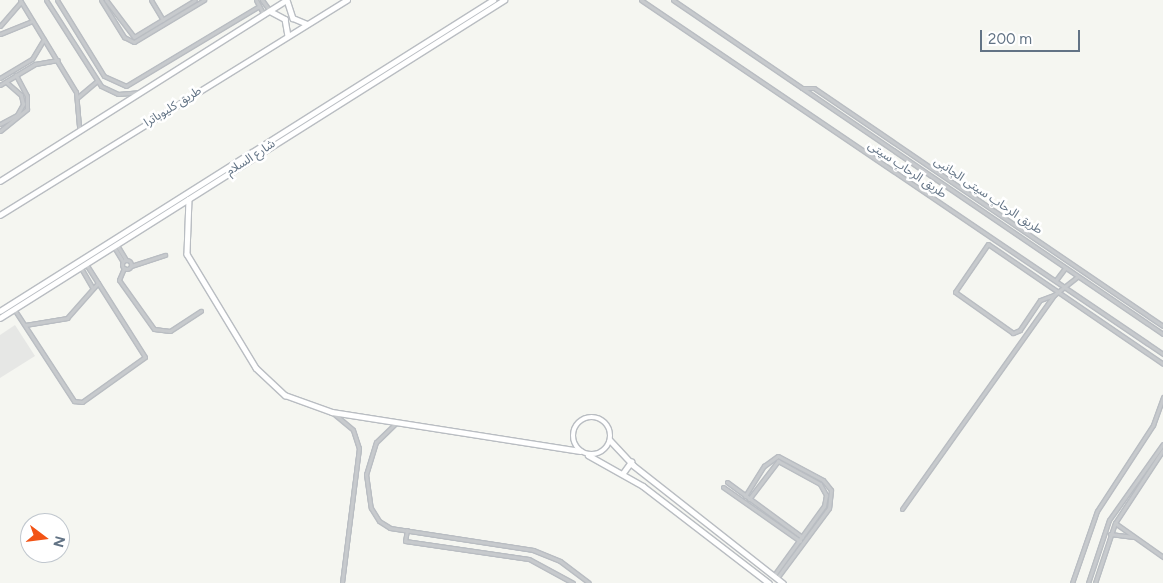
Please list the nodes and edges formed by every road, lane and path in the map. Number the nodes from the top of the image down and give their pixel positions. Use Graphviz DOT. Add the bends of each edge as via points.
graph roads {
  1 [pos="46,0"];
  2 [pos="57,0"];
  3 [pos="101,0"];
  4 [pos="106,0"];
  5 [pos="151,0"];
  6 [pos="204,0"];
  7 [pos="256,0"];
  8 [pos="287,0"];
  9 [pos="347,0"];
  10 [pos="493,0"];
  11 [pos="504,0"];
  12 [pos="641,0"];
  13 [pos="673,0"];
  14 [pos="20,1"];
  15 [pos="196,1"];
  16 [pos="264,1"];
  17 [pos="259,6"];
  18 [pos="488,7"];
  19 [pos="109,8"];
  20 [pos="270,11"];
  21 [pos="264,15"];
  22 [pos="163,20"];
  23 [pos="33,21"];
  24 [pos="7,22"];
  25 [pos="307,24"];
  26 [pos="0,26"];
  27 [pos="11,27"];
  28 [pos="0,34"];
  29 [pos="288,36"];
  30 [pos="44,39"];
  31 [pos="32,59"];
  32 [pos="58,60"];
  33 [pos="35,64"];
  34 [pos="16,75"];
  35 [pos="0,78"];
  36 [pos="97,81"];
  37 [pos="6,82"];
  38 [pos="0,85"];
  39 [pos="801,88"];
  40 [pos="143,91"];
  41 [pos="78,97"];
  42 [pos="0,118"];
  43 [pos="5,121"];
  44 [pos="0,124"];
  45 [pos="79,130"];
  46 [pos="0,131"];
  47 [pos="1,180"];
  48 [pos="189,199"];
  49 [pos="0,216"];
  50 [pos="116,246"];
  51 [pos="165,255"];
  52 [pos="125,261"];
  53 [pos="86,264"];
  54 [pos="131,266"];
  55 [pos="1033,266"];
  56 [pos="80,268"];
  57 [pos="124,268"];
  58 [pos="1065,268"];
  59 [pos="1029,271"];
  60 [pos="1087,274"];
  61 [pos="1077,277"];
  62 [pos="1055,281"];
  63 [pos="1082,281"];
  64 [pos="98,283"];
  65 [pos="92,287"];
  66 [pos="1068,289"];
  67 [pos="1060,292"];
  68 [pos="1054,295"];
  69 [pos="14,309"];
  70 [pos="0,311"];
  71 [pos="201,311"];
  72 [pos="0,318"];
  73 [pos="1155,320"];
  74 [pos="25,325"];
  75 [pos="1151,326"];
  76 [pos="1163,326"];
  77 [pos="1128,330"];
  78 [pos="1163,334"];
  79 [pos="1124,337"];
  80 [pos="1163,354"];
  81 [pos="1163,364"];
  82 [pos="1163,397"];
  83 [pos="1162,404"];
  84 [pos="332,412"];
  85 [pos="398,422"];
  86 [pos="610,440"];
  87 [pos="1163,444"];
  88 [pos="1163,450"];
  89 [pos="580,451"];
  90 [pos="588,455"];
  91 [pos="631,462"];
  92 [pos="803,468"];
  93 [pos="357,472"];
  94 [pos="800,472"];
  95 [pos="623,473"];
  96 [pos="366,474"];
  97 [pos="727,482"];
  98 [pos="723,488"];
  99 [pos="738,493"];
  100 [pos="745,496"];
  101 [pos="749,499"];
  102 [pos="902,509"];
  103 [pos="1115,523"];
  104 [pos="407,530"];
  105 [pos="1110,534"];
  106 [pos="1134,537"];
  107 [pos="801,539"];
  108 [pos="1163,558"];
  109 [pos="787,561"];
  110 [pos="775,577"];
  111 [pos="342,583"];
  112 [pos="573,583"];
  113 [pos="589,583"];
  114 [pos="769,583"];
  115 [pos="784,583"];
  116 [pos="1072,583"];
  117 [pos="1088,583"];
  118 [pos="1095,583"];
  1 -- 36 [label="street"];
  2 -- 17 [label="street" via="104,76 126,86"];
  3 -- 19 [label="street"];
  4 -- 19 [label="street"];
  5 -- 22 [label="street"];
  6 -- 15 [label="street"];
  7 -- 17 [label="street"];
  8 -- 20 [label="main road"];
  8 -- 25 [label="main road" via="293,18"];
  9 -- 25 [label="main road, طريق كليوباترا"];
  10 -- 18 [label="main road, شارع السلام"];
  11 -- 18 [label="main road, شارع السلام"];
  12 -- 55 [label="street, طريق الرحاب سيتى"];
  13 -- 39 [label="street, طريق الرحاب سيتى"];
  14 -- 23 [label="street"];
  14 -- 24 [label="street"];
  15 -- 19 [label="street" via="134,42 124,37"];
  15 -- 22 [label="street"];
  16 -- 20 [label="street"];
  17 -- 21 [label="street"];
  18 -- 48 [label="main road, شارع السلام"];
  18 -- 70 [label="main road, شارع السلام"];
  19 -- 22 [label="street" via="132,37"];
  20 -- 21 [label="main road"];
  20 -- 29 [label="main road" via="285,19"];
  21 -- 40 [label="main road"];
  23 -- 27 [label="street"];
  23 -- 30 [label="street"];
  24 -- 26 [label="street"];
  24 -- 27 [label="street"];
  25 -- 29 [label="main road, طريق كليوباترا"];
  27 -- 28 [label="street"];
  29 -- 49 [label="main road, طريق كليوباترا"];
  30 -- 31 [label="street"];
  30 -- 32 [label="street"];
  31 -- 33 [label="street"];
  31 -- 35 [label="street"];
  32 -- 33 [label="street"];
  32 -- 41 [label="street"];
  33 -- 34 [label="street"];
  34 -- 37 [label="street"];
  34 -- 46 [label="street" via="27,96 28,109"];
  36 -- 40 [label="street" via="114,94"];
  36 -- 41 [label="street"];
  37 -- 38 [label="street"];
  37 -- 43 [label="street" via="21,95 23,104 17,115"];
  39 -- 58 [label="street, طريق الرحاب سيتى"];
  39 -- 60 [label="street, طريق الرحاب سيتى الجانبى" via="814,88"];
  40 -- 45 [label="main road"];
  41 -- 45 [label="street"];
  42 -- 43 [label="street"];
  43 -- 44 [label="street"];
  45 -- 47 [label="main road"];
  48 -- 50 [label="main road, شارع السلام"];
  48 -- 84 [label="main road" via="187,254 256,368 290,398"];
  50 -- 52 [label="street"];
  50 -- 53 [label="main road, شارع السلام"];
  51 -- 54 [label="street"];
  52 -- 54 [label="street"];
  52 -- 57 [label="street"];
  53 -- 56 [label="main road, شارع السلام"];
  53 -- 64 [label="street"];
  54 -- 57 [label="street"];
  55 -- 59 [label="street"];
  55 -- 62 [label="street, طريق الرحاب سيتى"];
  56 -- 65 [label="street"];
  56 -- 69 [label="main road, شارع السلام"];
  57 -- 71 [label="street" via="119,280 154,329 170,331"];
  58 -- 61 [label="street, طريق الرحاب سيتى"];
  58 -- 62 [label="street"];
  59 -- 67 [label="street"];
  59 -- 68 [label="street" via="988,244 955,290 958,296 1013,333 1020,330 1040,300"];
  60 -- 63 [label="street"];
  60 -- 73 [label="street, طريق الرحاب سيتى الجانبى"];
  61 -- 63 [label="street, طريق الرحاب سيتى"];
  61 -- 66 [label="street"];
  62 -- 66 [label="street, طريق الرحاب سيتى"];
  63 -- 75 [label="street, طريق الرحاب سيتى"];
  64 -- 65 [label="street"];
  64 -- 74 [label="street" via="145,358 82,402 74,401"];
  65 -- 74 [label="street" via="67,318"];
  66 -- 67 [label="street"];
  66 -- 77 [label="street, طريق الرحاب سيتى"];
  67 -- 68 [label="street"];
  67 -- 79 [label="street"];
  68 -- 102 [label="street"];
  69 -- 72 [label="main road, شارع السلام"];
  69 -- 74 [label="street"];
  73 -- 75 [label="street"];
  73 -- 76 [label="street, طريق الرحاب سيتى الجانبى"];
  75 -- 78 [label="street, طريق الرحاب سيتى"];
  77 -- 79 [label="street"];
  77 -- 80 [label="street, طريق الرحاب سيتى"];
  79 -- 81 [label="street"];
  82 -- 83 [label="street"];
  83 -- 116 [label="street" via="1153,425 1097,511"];
  84 -- 85 [label="main road"];
  84 -- 93 [label="street" via="357,438"];
  85 -- 89 [label="main road"];
  85 -- 96 [label="street" via="376,442"];
  86 -- 89 [label="main road" via="604,422 588,418 573,432"];
  86 -- 90 [label="main road" via="599,454"];
  86 -- 91 [label="main road"];
  87 -- 117 [label="street" via="1109,520"];
  88 -- 103 [label="street"];
  89 -- 90 [label="main road"];
  90 -- 95 [label="main road"];
  91 -- 95 [label="main road"];
  91 -- 110 [label="main road"];
  92 -- 94 [label="street"];
  92 -- 100 [label="street" via="784,456 773,457"];
  92 -- 109 [label="street" via="828,485 832,498"];
  93 -- 96 [label="street"];
  93 -- 111 [label="street"];
  94 -- 101 [label="street" via="775,462"];
  94 -- 107 [label="street" via="826,494 824,506"];
  95 -- 114 [label="main road"];
  96 -- 104 [label="street" via="374,515 387,526"];
  97 -- 99 [label="street"];
  98 -- 99 [label="street"];
  99 -- 100 [label="street"];
  99 -- 107 [label="street"];
  100 -- 101 [label="street"];
  101 -- 107 [label="street"];
  103 -- 105 [label="street"];
  103 -- 106 [label="street"];
  104 -- 112 [label="street" via="405,541 529,559"];
  104 -- 113 [label="street" via="533,550 560,561"];
  105 -- 106 [label="street"];
  105 -- 118 [label="street"];
  106 -- 108 [label="street"];
  107 -- 109 [label="street"];
  109 -- 110 [label="street"];
  110 -- 115 [label="main road"];
}
